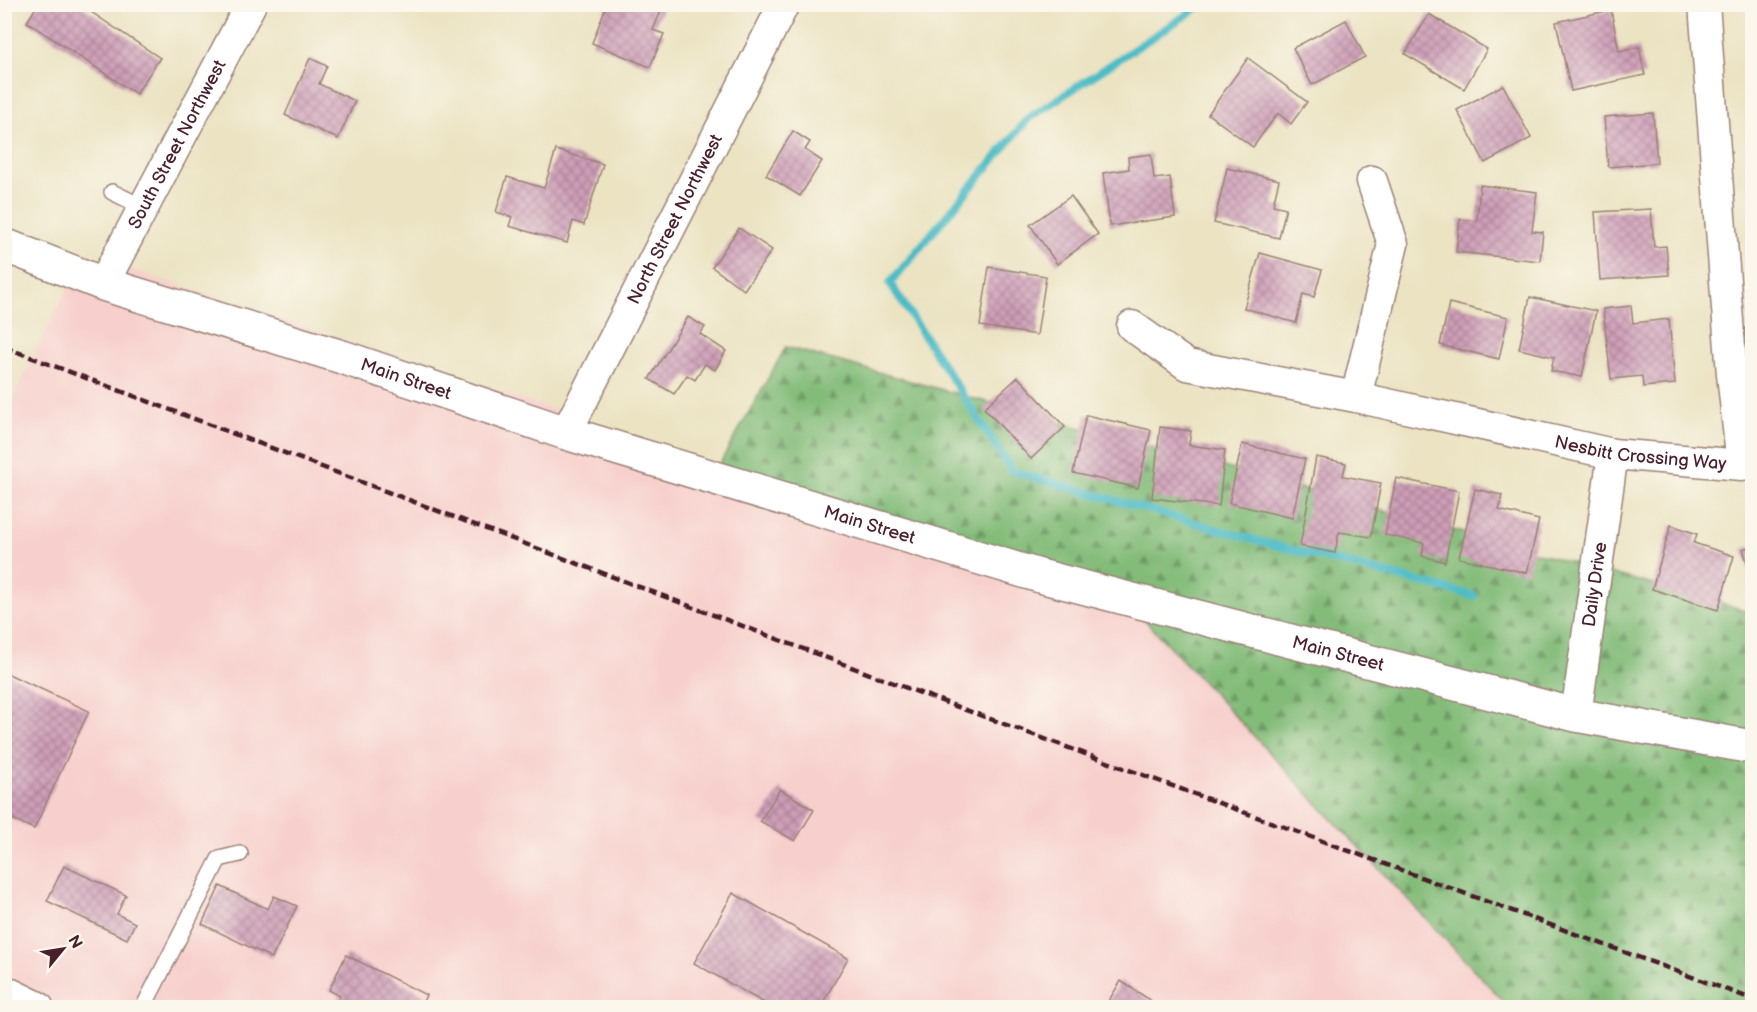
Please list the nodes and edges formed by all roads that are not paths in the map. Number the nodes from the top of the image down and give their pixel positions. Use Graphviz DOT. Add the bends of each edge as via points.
graph roads {
  1 [pos="251,4"];
  2 [pos="784,4"];
  3 [pos="1704,4"];
  4 [pos="1372,181"];
  5 [pos="112,192"];
  6 [pos="143,207"];
  7 [pos="4,245"];
  8 [pos="103,284"];
  9 [pos="1132,326"];
  10 [pos="1356,397"];
  11 [pos="566,433"];
  12 [pos="1613,454"];
  13 [pos="1576,715"];
  14 [pos="1752,747"];
  15 [pos="240,854"];
  16 [pos="4,992"];
  17 [pos="36,1008"];
  18 [pos="143,1008"];
  1 -- 6 [label="street, South Street Northwest"];
  2 -- 11 [label="street, North Street Northwest"];
  3 -- 12 [label="street, Nesbitt Crossing Way" via="1742,465"];
  4 -- 10 [label="street" via="1393,244"];
  5 -- 6 [label="lane"];
  6 -- 8 [label="street, South Street Northwest"];
  7 -- 8 [label="street, Main Street"];
  8 -- 11 [label="street, Main Street" via="342,357"];
  9 -- 10 [label="street, Nesbitt Crossing Way" via="1187,365"];
  10 -- 12 [label="street, Nesbitt Crossing Way"];
  11 -- 13 [label="street, Main Street" via="1040,576"];
  12 -- 13 [label="street, Daily Drive"];
  13 -- 14 [label="street, Main Street"];
  15 -- 18 [label="lane" via="219,859"];
  16 -- 17 [label="street"];
}
